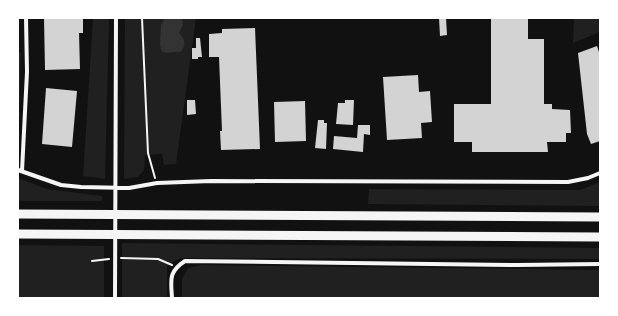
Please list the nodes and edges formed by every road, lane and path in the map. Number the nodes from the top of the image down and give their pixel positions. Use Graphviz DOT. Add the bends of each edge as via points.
graph roads {
  1 [pos="26,18"];
  2 [pos="116,18"];
  3 [pos="142,18"];
  4 [pos="20,170"];
  5 [pos="600,173"];
  6 [pos="157,183"];
  7 [pos="18,214"];
  8 [pos="600,217"];
  9 [pos="18,234"];
  10 [pos="600,237"];
  11 [pos="118,258"];
  12 [pos="112,259"];
  13 [pos="92,261"];
  14 [pos="600,264"];
  15 [pos="176,266"];
  16 [pos="115,298"];
  17 [pos="172,298"];
  1 -- 4 [label="street" via="27,72"];
  2 -- 16 [label="street"];
  3 -- 6 [label="path" via="148,153"];
  4 -- 6 [label="street" via="61,184 81,187 129,188"];
  5 -- 6 [label="street" via="568,182"];
  7 -- 8 [label="highway"];
  9 -- 10 [label="highway"];
  11 -- 15 [label="path" via="158,259"];
  12 -- 13 [label="path"];
  14 -- 15 [label="street" via="185,261"];
  15 -- 17 [label="street" via="171,277"];
}
